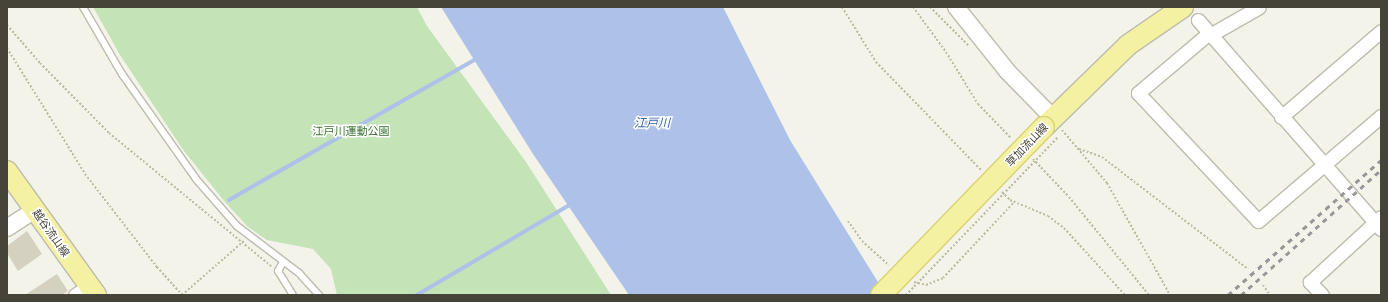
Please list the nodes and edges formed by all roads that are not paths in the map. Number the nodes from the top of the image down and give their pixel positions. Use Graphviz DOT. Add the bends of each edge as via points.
graph roads {
  1 [pos="83,7"];
  2 [pos="956,7"];
  3 [pos="1259,7"];
  4 [pos="1190,13"];
  5 [pos="1381,31"];
  6 [pos="1210,34"];
  7 [pos="1381,116"];
  8 [pos="1281,117"];
  9 [pos="1052,127"];
  10 [pos="1323,164"];
  11 [pos="7,171"];
  12 [pos="35,210"];
  13 [pos="1379,223"];
  14 [pos="7,228"];
  15 [pos="283,262"];
  16 [pos="87,292"];
  17 [pos="293,295"];
  18 [pos="319,295"];
  19 [pos="882,295"];
  20 [pos="1322,295"];
  1 -- 15 [label="lane" via="122,74 196,179 237,226"];
  2 -- 9 [label="street"];
  3 -- 6 [label="street"];
  4 -- 6 [label="street"];
  4 -- 9 [label="main road, 草加流山線" via="1128,45"];
  5 -- 8 [label="street"];
  6 -- 8 [label="street"];
  6 -- 10 [label="street" via="1138,93 1258,221"];
  7 -- 10 [label="street"];
  8 -- 10 [label="street"];
  9 -- 19 [label="main road, 草加流山線, bridge"];
  10 -- 13 [label="street"];
  11 -- 12 [label="main road, 越谷流山線"];
  12 -- 14 [label="street"];
  12 -- 16 [label="main road, 越谷流山線"];
  13 -- 20 [label="street" via="1310,282"];
  15 -- 17 [label="lane" via="278,271"];
  15 -- 18 [label="lane" via="299,273"];
}
